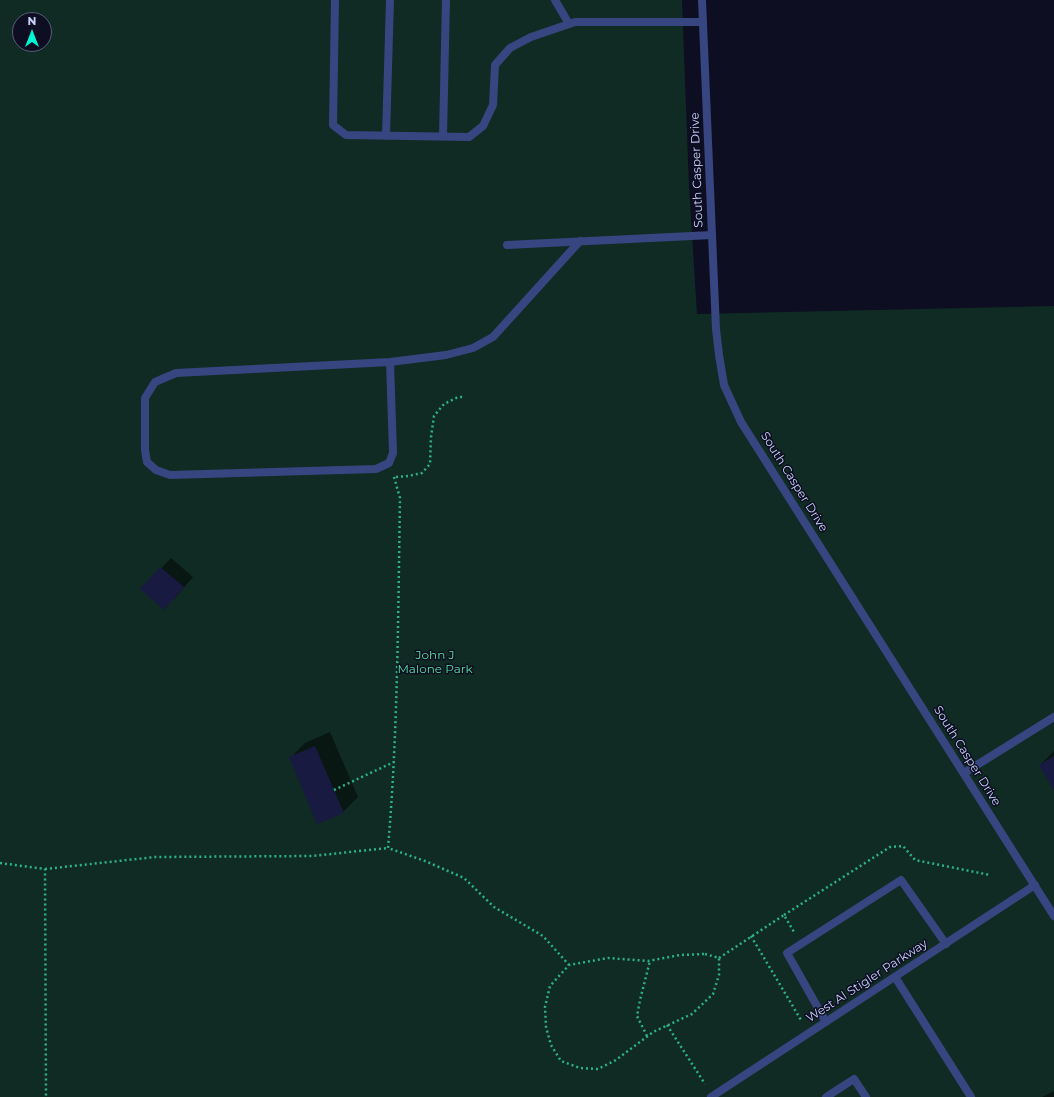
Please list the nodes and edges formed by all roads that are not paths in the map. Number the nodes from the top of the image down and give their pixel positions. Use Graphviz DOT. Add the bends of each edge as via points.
graph roads {
  1 [pos="335,0"];
  2 [pos="390,0"];
  3 [pos="446,0"];
  4 [pos="555,0"];
  5 [pos="702,0"];
  6 [pos="703,22"];
  7 [pos="569,24"];
  8 [pos="386,136"];
  9 [pos="443,136"];
  10 [pos="712,235"];
  11 [pos="580,241"];
  12 [pos="507,245"];
  13 [pos="390,362"];
  14 [pos="1054,716"];
  15 [pos="964,773"];
  16 [pos="1034,885"];
  17 [pos="1054,916"];
  18 [pos="946,944"];
  19 [pos="896,977"];
  20 [pos="826,1022"];
  21 [pos="712,1097"];
  22 [pos="826,1097"];
  23 [pos="866,1097"];
  24 [pos="970,1097"];
  1 -- 8 [label="street" via="334,125 346,135"];
  2 -- 8 [label="street"];
  3 -- 9 [label="street"];
  4 -- 7 [label="street"];
  5 -- 6 [label="street, South Casper Drive"];
  6 -- 7 [label="street"];
  6 -- 10 [label="street, South Casper Drive"];
  7 -- 9 [label="street" via="531,37 510,48 495,65 493,105 483,126 469,137"];
  8 -- 9 [label="street"];
  10 -- 11 [label="street"];
  10 -- 15 [label="street, South Casper Drive" via="717,342 724,385 742,422"];
  11 -- 12 [label="street"];
  11 -- 13 [label="street" via="493,337 473,348 446,355"];
  13 -- 13 [label="street" via="176,373 155,382 144,398 144,450 147,462 156,470 170,475 376,470 390,463 393,453"];
  14 -- 15 [label="street"];
  15 -- 16 [label="street, South Casper Drive"];
  16 -- 17 [label="street, South Casper Drive"];
  16 -- 18 [label="street, West Al Stigler Parkway"];
  18 -- 19 [label="street, West Al Stigler Parkway"];
  18 -- 20 [label="street" via="901,880 787,953"];
  19 -- 20 [label="street, West Al Stigler Parkway"];
  19 -- 24 [label="street"];
  20 -- 21 [label="street, West Al Stigler Parkway"];
  22 -- 23 [label="street" via="854,1079"];
}
